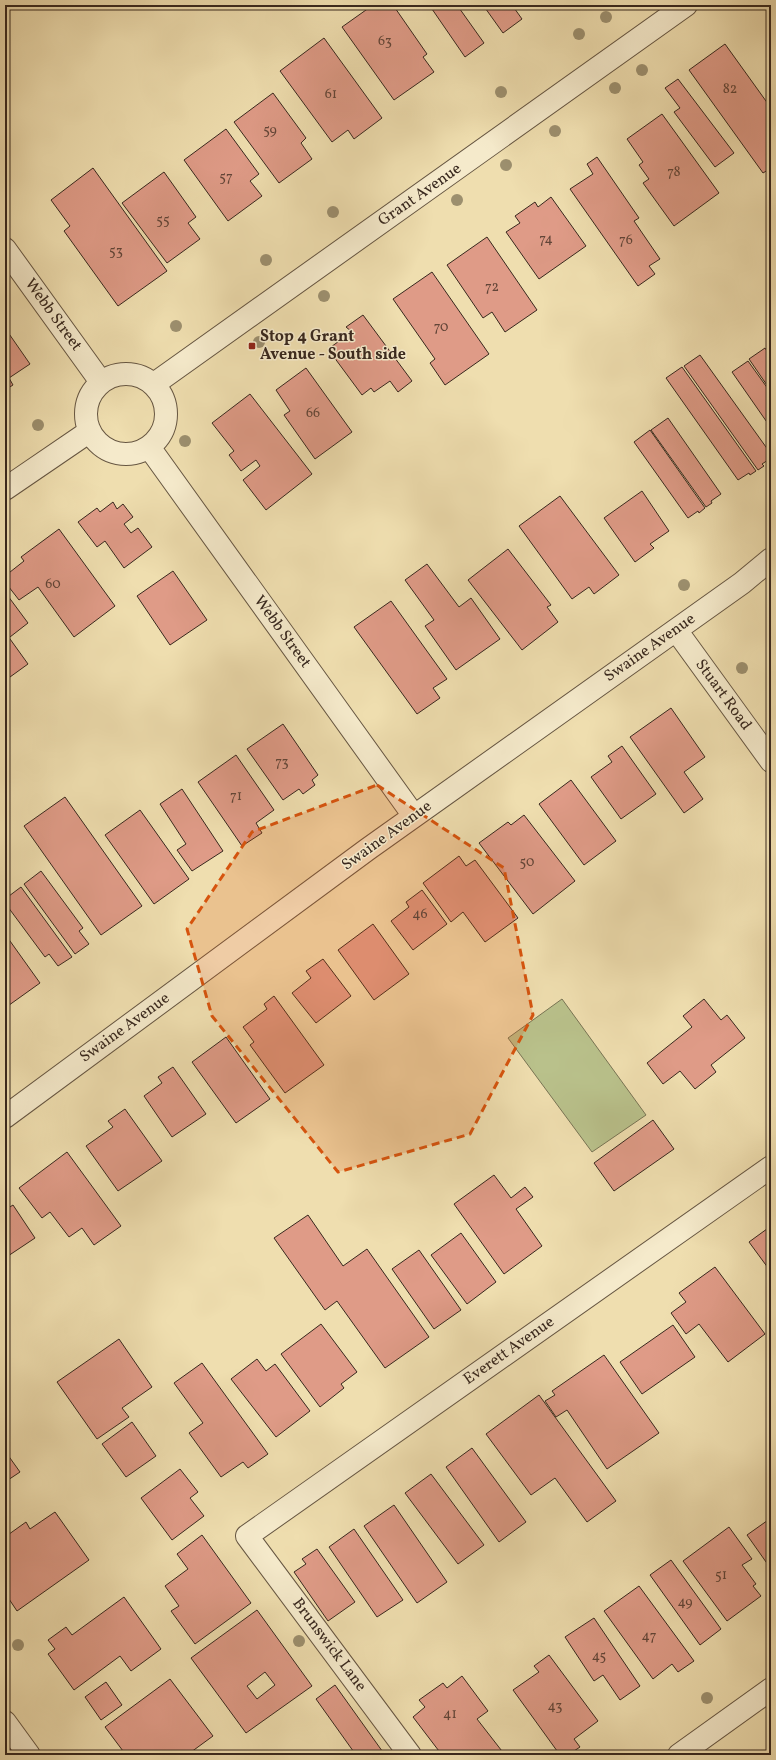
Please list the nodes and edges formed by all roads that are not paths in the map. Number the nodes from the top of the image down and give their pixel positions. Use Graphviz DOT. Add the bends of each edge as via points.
graph roads {
  1 [pos="686,5"];
  2 [pos="5,248"];
  3 [pos="101,382"];
  4 [pos="154,384"];
  5 [pos="90,431"];
  6 [pos="149,447"];
  7 [pos="5,489"];
  8 [pos="771,559"];
  9 [pos="676,630"];
  10 [pos="771,761"];
  11 [pos="414,816"];
  12 [pos="5,1117"];
  13 [pos="771,1167"];
  14 [pos="247,1536"];
  15 [pos="771,1689"];
  16 [pos="5,1722"];
  17 [pos="29,1755"];
  18 [pos="410,1755"];
  19 [pos="679,1755"];
  1 -- 4 [label="street, Grant Avenue"];
  2 -- 3 [label="street, Webb Street"];
  3 -- 4 [label="street" via="113,376 127,374 141,376"];
  3 -- 5 [label="street" via="87,404 86,418"];
  4 -- 6 [label="street" via="162,396 166,409 165,423 160,436"];
  5 -- 6 [label="street" via="98,442 109,450 123,454 136,453"];
  5 -- 7 [label="street"];
  6 -- 11 [label="street, Webb Street"];
  8 -- 9 [label="street, Swaine Avenue"];
  9 -- 10 [label="street, Stuart Road"];
  9 -- 11 [label="street, Swaine Avenue"];
  11 -- 12 [label="street, Swaine Avenue"];
  13 -- 14 [label="street, Everett Avenue"];
  14 -- 18 [label="street, Brunswick Lane"];
  15 -- 19 [label="street"];
  16 -- 17 [label="street"];
}
